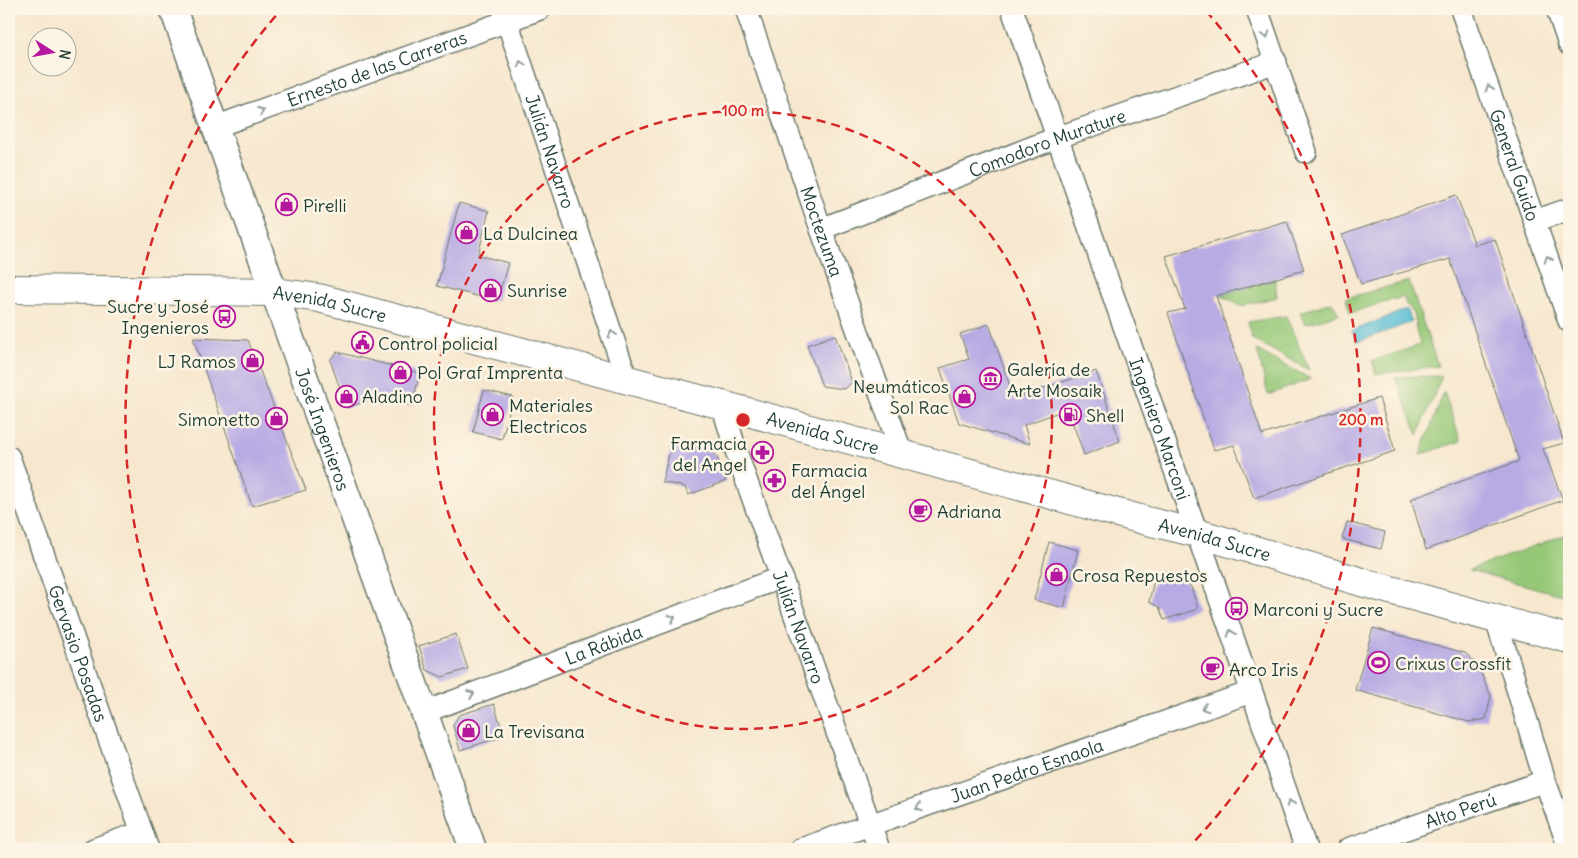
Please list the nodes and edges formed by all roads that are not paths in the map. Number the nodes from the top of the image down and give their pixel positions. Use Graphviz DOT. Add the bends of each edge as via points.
graph roads {
  1 [pos="173,9"];
  2 [pos="540,9"];
  3 [pos="746,9"];
  4 [pos="1012,9"];
  5 [pos="1257,9"];
  6 [pos="1461,9"];
  7 [pos="1557,9"];
  8 [pos="505,15"];
  9 [pos="1569,44"];
  10 [pos="1276,62"];
  11 [pos="215,127"];
  12 [pos="1056,138"];
  13 [pos="1306,152"];
  14 [pos="1569,209"];
  15 [pos="1535,221"];
  16 [pos="821,229"];
  17 [pos="9,289"];
  18 [pos="275,292"];
  19 [pos="1569,321"];
  20 [pos="627,380"];
  21 [pos="722,405"];
  22 [pos="902,454"];
  23 [pos="9,457"];
  24 [pos="1197,533"];
  25 [pos="782,577"];
  26 [pos="1496,619"];
  27 [pos="1569,639"];
  28 [pos="1251,692"];
  29 [pos="425,712"];
  30 [pos="1545,781"];
  31 [pos="870,824"];
  32 [pos="145,841"];
  33 [pos="1569,848"];
  34 [pos="94,849"];
  35 [pos="473,849"];
  36 [pos="801,849"];
  37 [pos="879,849"];
  38 [pos="1306,849"];
  39 [pos="1348,849"];
  1 -- 11 [label="street, José Ingenieros"];
  2 -- 8 [label="street, Ernesto de las Carreras"];
  3 -- 16 [label="street, Moctezuma"];
  4 -- 12 [label="street, Ingeniero Marconi"];
  5 -- 10 [label="street, one-way"];
  15 -- 6 [label="street, General Guido, one-way"];
  7 -- 9 [label="street"];
  11 -- 8 [label="street, Ernesto de las Carreras, one-way"];
  20 -- 8 [label="street, Julián Navarro, one-way"];
  10 -- 12 [label="street, Comodoro Murature"];
  10 -- 13 [label="street"];
  11 -- 18 [label="street, José Ingenieros"];
  12 -- 16 [label="street, Comodoro Murature"];
  12 -- 24 [label="street, Ingeniero Marconi"];
  14 -- 15 [label="street"];
  19 -- 15 [label="street, General Guido, one-way"];
  16 -- 22 [label="street, Moctezuma"];
  17 -- 18 [label="main road, Avenida Sucre"];
  18 -- 20 [label="main road, Avenida Sucre" via="319,298"];
  18 -- 29 [label="street, José Ingenieros"];
  20 -- 21 [label="main road, Avenida Sucre"];
  21 -- 22 [label="main road, Avenida Sucre"];
  21 -- 25 [label="street, Julián Navarro"];
  22 -- 24 [label="main road, Avenida Sucre"];
  23 -- 32 [label="street, Gervasio Posadas"];
  24 -- 26 [label="main road, Avenida Sucre"];
  28 -- 24 [label="street, Ingeniero Marconi, one-way"];
  29 -- 25 [label="street, La Rábida, one-way"];
  25 -- 31 [label="street, Julián Navarro"];
  26 -- 27 [label="main road, Avenida Sucre"];
  26 -- 30 [label="street"];
  28 -- 31 [label="street, Juan Pedro Esnaola, one-way"];
  38 -- 28 [label="street, Ingeniero Marconi, one-way"];
  29 -- 35 [label="street, José Ingenieros"];
  30 -- 33 [label="street"];
  30 -- 39 [label="street, Alto Perú"];
  31 -- 36 [label="street, Juan Pedro Esnaola"];
  31 -- 37 [label="street, Julián Navarro"];
  32 -- 34 [label="street"];
}
